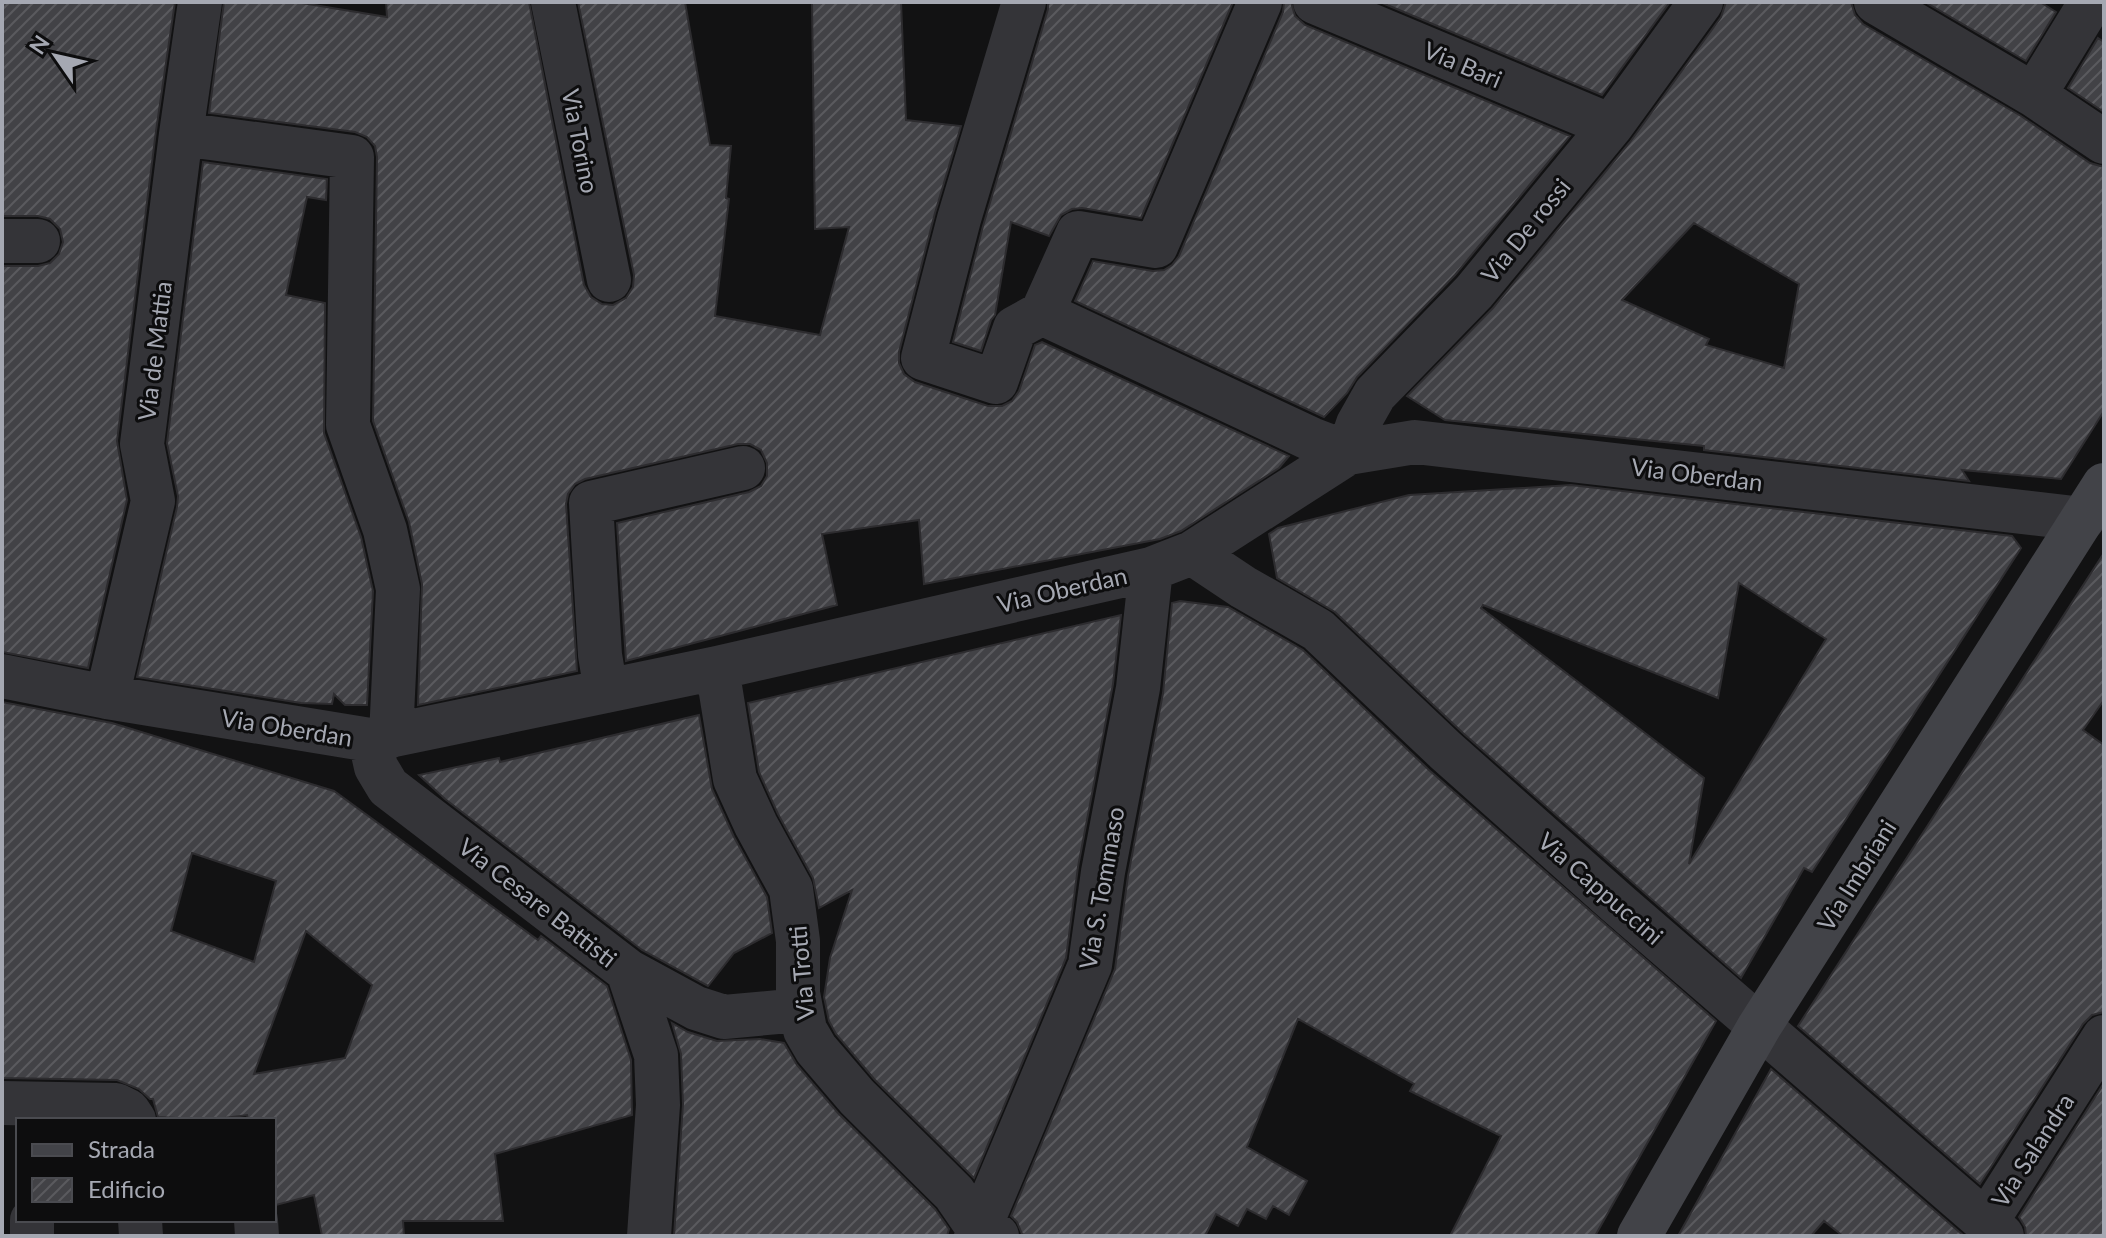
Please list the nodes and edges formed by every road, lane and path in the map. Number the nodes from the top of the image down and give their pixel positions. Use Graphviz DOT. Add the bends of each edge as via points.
graph roads {
  1 [pos="200,2"];
  2 [pos="553,2"];
  3 [pos="1024,2"];
  4 [pos="1260,2"];
  5 [pos="1315,2"];
  6 [pos="1701,2"];
  7 [pos="1876,2"];
  8 [pos="2091,2"];
  9 [pos="2034,95"];
  10 [pos="1611,126"];
  11 [pos="181,134"];
  12 [pos="2104,142"];
  13 [pos="609,280"];
  14 [pos="1042,313"];
  15 [pos="1348,453"];
  16 [pos="743,468"];
  17 [pos="2097,508"];
  18 [pos="1192,553"];
  19 [pos="1151,569"];
  20 [pos="717,668"];
  21 [pos="2,676"];
  22 [pos="606,691"];
  23 [pos="107,697"];
  24 [pos="381,738"];
  25 [pos="628,971"];
  26 [pos="800,1010"];
  27 [pos="1759,1027"];
  28 [pos="2104,1037"];
  29 [pos="22,1108"];
  30 [pos="133,1118"];
  31 [pos="1994,1229"];
  32 [pos="984,1233"];
  33 [pos="649,1236"];
  34 [pos="1639,1236"];
  1 -- 11 [label="street, Via de Mattia"];
  2 -- 13 [label="street, Via Torino"];
  3 -- 14 [label="street" via="923,358 996,382 1015,328"];
  4 -- 14 [label="street" via="1156,246 1078,233"];
  5 -- 10 [label="street, Via Bari"];
  6 -- 10 [label="street, Via De rossi"];
  7 -- 9 [label="street"];
  8 -- 9 [label="street"];
  9 -- 12 [label="street"];
  10 -- 15 [label="street, Via De rossi" via="1474,292 1375,394"];
  11 -- 23 [label="street, Via de Mattia" via="142,444 153,501"];
  11 -- 24 [label="street" via="352,157 348,425 385,530 398,589"];
  14 -- 15 [label="street"];
  15 -- 17 [label="street, Via Oberdan" via="1415,442"];
  15 -- 18 [label="street, Via Oberdan"];
  16 -- 22 [label="street" via="591,503"];
  17 -- 27 [label="street, Via Imbriani"];
  18 -- 19 [label="street, Via Oberdan"];
  18 -- 27 [label="street, Via Cappuccini" via="1318,630 1446,751"];
  19 -- 20 [label="street, Via Oberdan"];
  19 -- 32 [label="street, Via S. Tommaso" via="1138,688 1090,965"];
  20 -- 22 [label="street, Via Oberdan"];
  20 -- 26 [label="street, Via Trotti" via="735,779 791,889"];
  21 -- 23 [label="street, Via Oberdan"];
  22 -- 24 [label="street, Via Oberdan"];
  23 -- 24 [label="street, Via Oberdan"];
  24 -- 25 [label="street, Via Cesare Battisti" via="376,767 388,787"];
  25 -- 26 [label="street" via="724,1017"];
  25 -- 33 [label="street, Via Cesare Battisti" via="656,1055"];
  26 -- 32 [label="street, Via Trotti" via="816,1049 954,1193"];
  27 -- 31 [label="street, Via Cappuccini"];
  27 -- 34 [label="street, Via Imbriani"];
  28 -- 31 [label="street, Via Salandra"];
  29 -- 30 [label="street" via="116,1105"];
}
